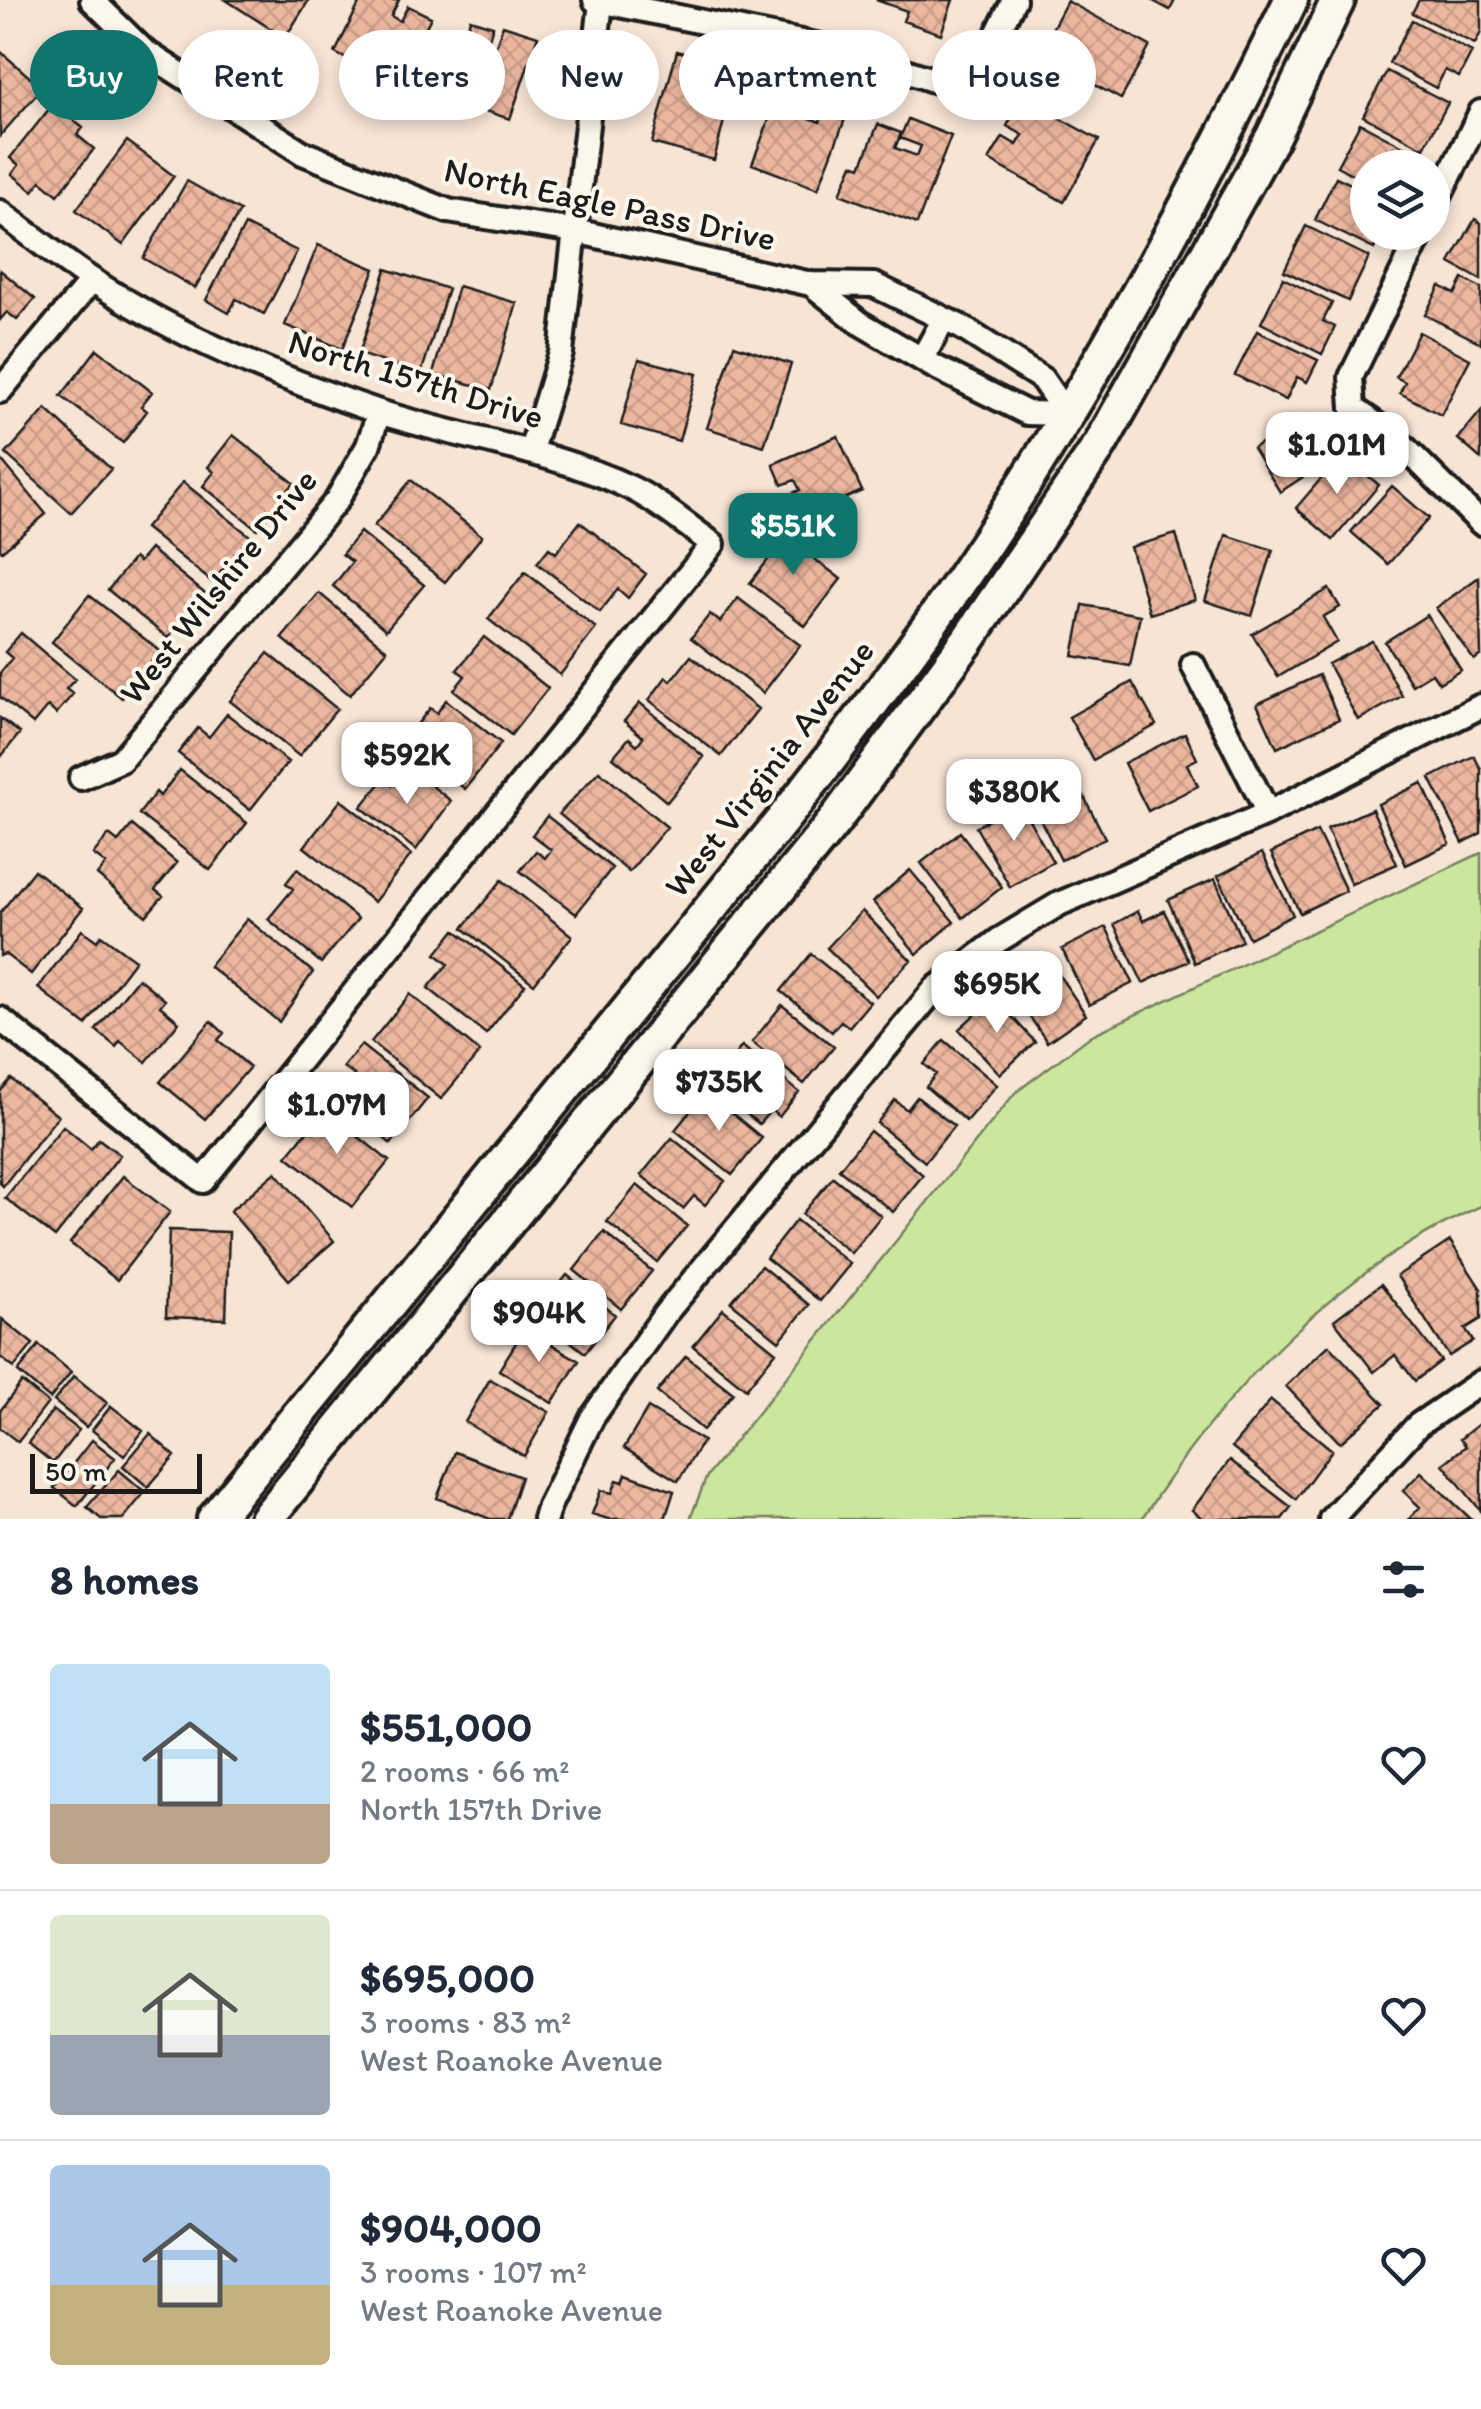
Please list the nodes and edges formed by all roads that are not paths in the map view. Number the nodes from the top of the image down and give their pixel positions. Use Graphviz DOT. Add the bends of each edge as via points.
graph roads {
  1 [pos="92,0"];
  2 [pos="1014,0"];
  3 [pos="1291,0"];
  4 [pos="1338,0"];
  5 [pos="598,1"];
  6 [pos="1481,112"];
  7 [pos="1450,174"];
  8 [pos="0,212"];
  9 [pos="575,231"];
  10 [pos="1413,250"];
  11 [pos="92,280"];
  12 [pos="811,284"];
  13 [pos="944,319"];
  14 [pos="922,360"];
  15 [pos="0,392"];
  16 [pos="379,412"];
  17 [pos="1066,414"];
  18 [pos="531,450"];
  19 [pos="1481,523"];
  20 [pos="1192,664"];
  21 [pos="1481,706"];
  22 [pos="81,778"];
  23 [pos="1268,812"];
  24 [pos="0,1019"];
  25 [pos="1481,1382"];
  26 [pos="214,1519"];
  27 [pos="266,1519"];
  28 [pos="545,1519"];
  29 [pos="1331,1519"];
  1 -- 9 [label="street, North Eagle Pass Drive" via="144,51 304,153 448,210"];
  2 -- 5 [label="street" via="978,72 964,85 845,51"];
  3 -- 17 [label="main road, West Virginia Avenue" via="1167,242"];
  4 -- 27 [label="main road" via="1273,136 1100,444 968,640 833,823"];
  5 -- 9 [label="street"];
  6 -- 7 [label="street"];
  8 -- 11 [label="street, North 157th Drive"];
  9 -- 12 [label="street, North Eagle Pass Drive"];
  9 -- 18 [label="street" via="561,353"];
  10 -- 19 [label="street" via="1350,376 1353,408 1393,436"];
  11 -- 15 [label="street"];
  11 -- 16 [label="street, North 157th Drive" via="189,337"];
  12 -- 13 [label="street, North Eagle Pass Drive" via="874,285"];
  12 -- 14 [label="street, North Eagle Pass Drive"];
  13 -- 14 [label="street"];
  13 -- 17 [label="street, North Eagle Pass Drive" via="1042,379"];
  14 -- 17 [label="street, North Eagle Pass Drive" via="1027,413"];
  16 -- 18 [label="street, North 157th Drive"];
  16 -- 22 [label="street, West Wilshire Drive" via="338,500 121,760"];
  17 -- 26 [label="main road, West Virginia Avenue" via="870,708"];
  18 -- 24 [label="street, North 157th Drive" via="636,490 713,544 203,1182"];
  20 -- 23 [label="street"];
  21 -- 23 [label="street"];
  23 -- 28 [label="street" via="1059,904 935,990 665,1314 592,1418"];
  25 -- 29 [label="street" via="1418,1425"];
}
